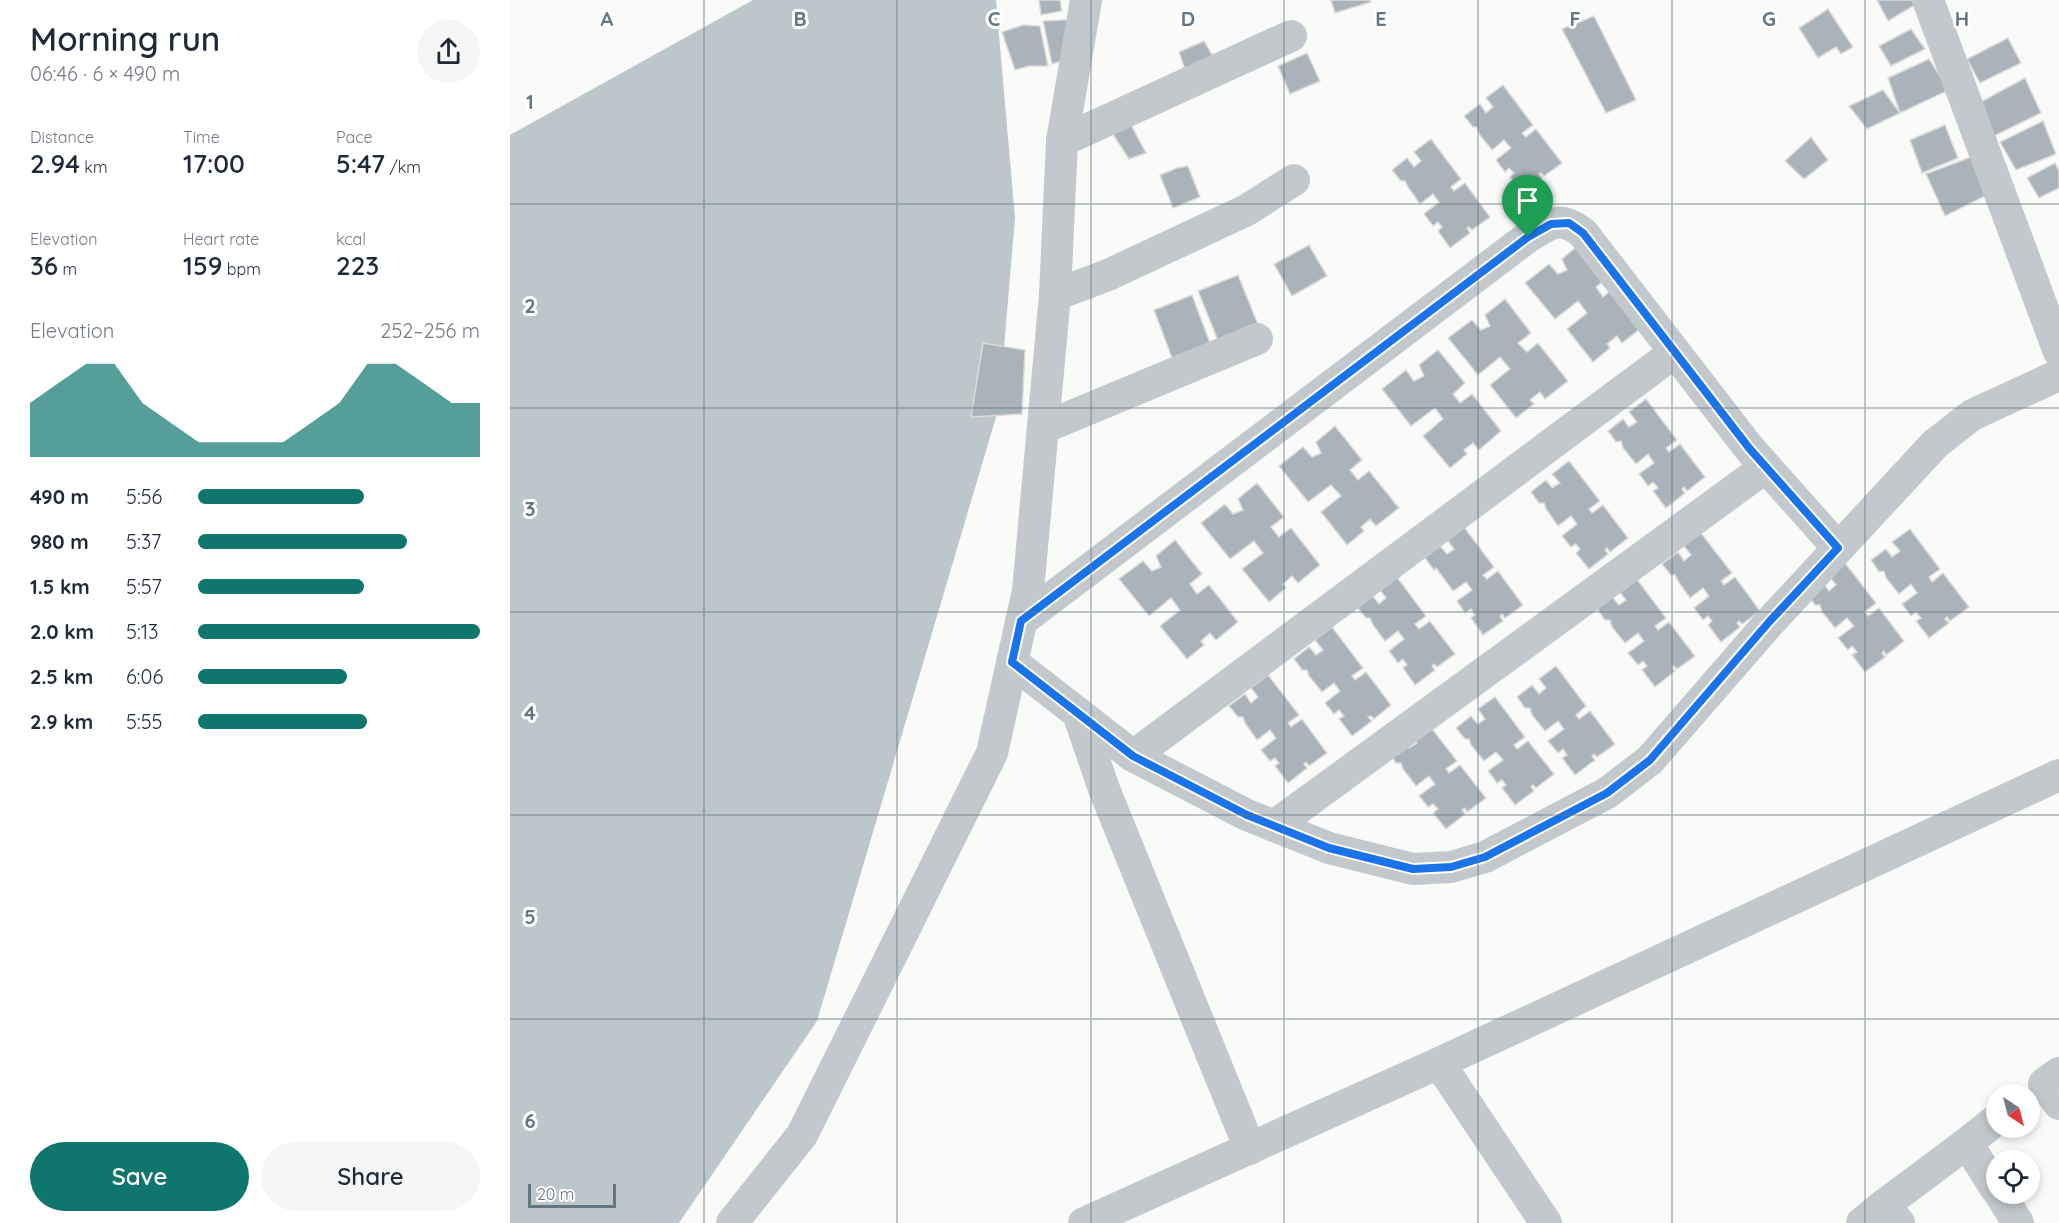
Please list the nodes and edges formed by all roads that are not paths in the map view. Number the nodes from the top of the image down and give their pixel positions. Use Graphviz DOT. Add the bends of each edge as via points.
graph roads {
  1 [pos="1086,0"];
  2 [pos="1928,0"];
  3 [pos="1291,36"];
  4 [pos="1062,141"];
  5 [pos="1294,180"];
  6 [pos="1055,295"];
  7 [pos="1257,339"];
  8 [pos="1675,352"];
  9 [pos="2059,352"];
  10 [pos="2059,375"];
  11 [pos="1043,428"];
  12 [pos="1766,467"];
  13 [pos="1838,548"];
  14 [pos="1021,621"];
  15 [pos="1012,662"];
  16 [pos="1078,713"];
  17 [pos="1133,756"];
  18 [pos="2059,775"];
  19 [pos="1274,826"];
  20 [pos="1439,1063"];
  21 [pos="1986,1128"];
  22 [pos="1967,1143"];
  23 [pos="1250,1149"];
  24 [pos="1986,1173"];
  25 [pos="2006,1204"];
  26 [pos="1882,1217"];
  27 [pos="732,1223"];
  28 [pos="1084,1223"];
  29 [pos="1546,1223"];
  30 [pos="2018,1223"];
  1 -- 4 [label="street"];
  2 -- 9 [label="street"];
  3 -- 4 [label="street"];
  4 -- 6 [label="street"];
  5 -- 6 [label="street" via="1247,210 1108,275"];
  6 -- 11 [label="street"];
  7 -- 11 [label="street"];
  8 -- 12 [label="street"];
  8 -- 14 [label="street" via="1583,233 1569,223 1551,224 1528,237"];
  8 -- 17 [label="street"];
  10 -- 13 [label="street" via="1972,415 1935,444"];
  11 -- 14 [label="street" via="1028,591"];
  12 -- 13 [label="street"];
  12 -- 19 [label="street"];
  13 -- 19 [label="street" via="1650,760 1607,793 1485,857 1451,867 1413,869 1329,848"];
  14 -- 15 [label="street"];
  15 -- 16 [label="street"];
  15 -- 27 [label="street" via="992,753 802,1135"];
  16 -- 17 [label="street"];
  16 -- 23 [label="street" via="1104,789"];
  17 -- 19 [label="street"];
  18 -- 20 [label="street"];
  20 -- 23 [label="street"];
  20 -- 29 [label="street"];
  21 -- 22 [label="street"];
  22 -- 24 [label="street"];
  22 -- 26 [label="street"];
  23 -- 28 [label="street"];
  25 -- 30 [label="street"];
}
